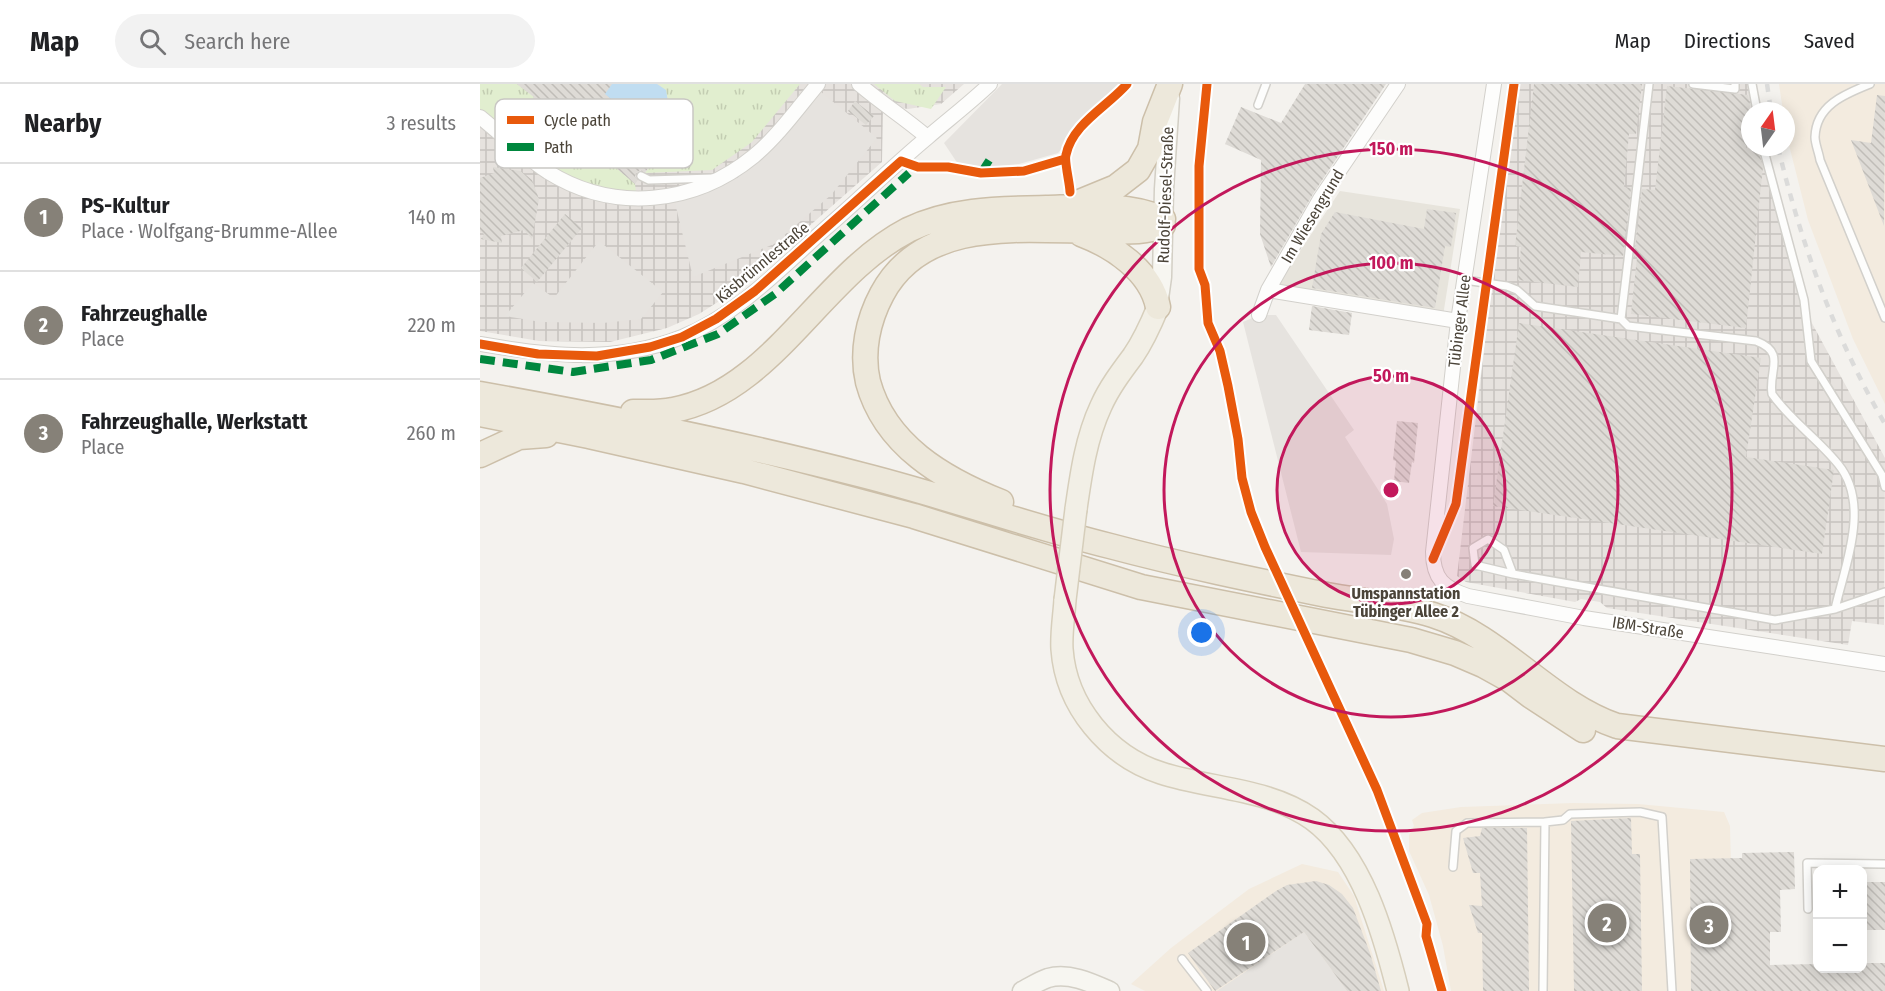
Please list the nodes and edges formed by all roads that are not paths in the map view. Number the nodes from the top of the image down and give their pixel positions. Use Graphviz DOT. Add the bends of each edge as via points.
graph roads {
  1 [pos="818,84"];
  2 [pos="859,84"];
  3 [pos="990,84"];
  4 [pos="1171,84"];
  5 [pos="1266,84"];
  6 [pos="1398,84"];
  7 [pos="1494,84"];
  8 [pos="1649,84"];
  9 [pos="1693,84"];
  10 [pos="1735,84"];
  11 [pos="1752,84"];
  12 [pos="1870,84"];
  13 [pos="1755,102"];
  14 [pos="1258,105"];
  15 [pos="480,117"];
  16 [pos="495,129"];
  17 [pos="927,137"];
  18 [pos="1764,156"];
  19 [pos="543,168"];
  20 [pos="641,176"];
  21 [pos="723,177"];
  22 [pos="1067,208"];
  23 [pos="1163,222"];
  24 [pos="1074,231"];
  25 [pos="1464,280"];
  26 [pos="1268,290"];
  27 [pos="1158,307"];
  28 [pos="1259,315"];
  29 [pos="1885,318"];
  30 [pos="1621,319"];
  31 [pos="1458,321"];
  32 [pos="480,344"];
  33 [pos="480,394"];
  34 [pos="544,405"];
  35 [pos="480,414"];
  36 [pos="590,436"];
  37 [pos="480,455"];
  38 [pos="1885,487"];
  39 [pos="1110,546"];
  40 [pos="1433,559"];
  41 [pos="1513,574"];
  42 [pos="1885,592"];
  43 [pos="1835,609"];
  44 [pos="1885,663"];
  45 [pos="1885,759"];
  46 [pos="1885,774"];
  47 [pos="1545,822"];
  48 [pos="1885,864"];
  49 [pos="1453,867"];
  50 [pos="1808,909"];
  51 [pos="1182,959"];
  52 [pos="1022,991"];
  53 [pos="1110,991"];
  54 [pos="1207,991"];
  55 [pos="1398,991"];
  56 [pos="1543,991"];
  57 [pos="1672,991"];
  1 -- 21 [label="street" via="760,150"];
  2 -- 17 [label="street"];
  3 -- 17 [label="street, Käsbrünnlestraße"];
  4 -- 22 [label="highway" via="1155,122 1150,149 1138,170 1116,187"];
  4 -- 23 [label="main road, Rudolf-Diesel-Straße"];
  5 -- 14 [label="lane"];
  6 -- 26 [label="street, Im Wiesengrund" via="1320,199"];
  7 -- 25 [label="street, Tübinger Allee"];
  8 -- 30 [label="lane"];
  9 -- 10 [label="lane" via="1735,89"];
  11 -- 13 [label="lane"];
  12 -- 29 [label="lane" via="1841,95 1828,106 1815,138 1820,160"];
  15 -- 16 [label="street"];
  17 -- 32 [label="street, Käsbrünnlestraße" via="755,291 716,320 682,337 597,356 538,354"];
  18 -- 38 [label="lane" via="1804,300 1811,361 1882,475"];
  19 -- 21 [label="street" via="571,184 624,199 690,191"];
  20 -- 21 [label="lane" via="649,180"];
  22 -- 23 [label="highway" via="1140,211"];
  22 -- 34 [label="highway" via="971,212 911,229 880,247 850,272 761,363 721,391 689,406 621,412"];
  23 -- 24 [label="highway" via="1139,231"];
  23 -- 27 [label="main road, Rudolf-Diesel-Straße"];
  24 -- 27 [label="highway" via="1096,240 1135,267 1153,291"];
  24 -- 39 [label="highway" via="1020,229 964,235 918,255 895,276 875,308 866,341 867,371 883,417 905,445 935,470 994,499 1092,532"];
  25 -- 30 [label="lane" via="1507,286 1535,306"];
  25 -- 31 [label="street, Tübinger Allee"];
  26 -- 28 [label="street, Im Wiesengrund"];
  26 -- 31 [label="street"];
  27 -- 55 [label="main road, bridge" via="1100,407 1086,446 1065,600 1062,648 1066,673 1076,698 1101,737 1129,759 1161,773 1283,804 1311,819 1330,836 1346,856 1369,901"];
  30 -- 43 [label="lane" via="1628,326 1756,341 1773,352 1772,394 1839,465 1853,499 1852,538"];
  31 -- 40 [label="street, Tübinger Allee"];
  33 -- 34 [label="highway"];
  34 -- 39 [label="highway" via="761,449"];
  35 -- 36 [label="highway"];
  36 -- 37 [label="highway" via="519,436"];
  36 -- 46 [label="highway" via="914,516 1141,587 1410,639 1483,665 1577,727 1604,737"];
  39 -- 45 [label="highway" via="1430,614 1478,637 1584,712 1617,726"];
  40 -- 44 [label="street, IBM-Straße" via="1437,576 1445,586 1468,596 1584,618"];
  41 -- 41 [label="lane" via="1504,550 1488,539 1473,548 1475,565"];
  41 -- 43 [label="lane" via="1775,620"];
  42 -- 43 [label="lane"];
  47 -- 49 [label="lane" via="1467,823 1456,831"];
  47 -- 56 [label="lane"];
  47 -- 57 [label="lane" via="1563,820 1570,814 1640,812 1662,817"];
  48 -- 50 [label="lane" via="1807,862"];
  51 -- 54 [label="lane"];
  52 -- 53 [label="main road" via="1049,978 1064,977"];
}
